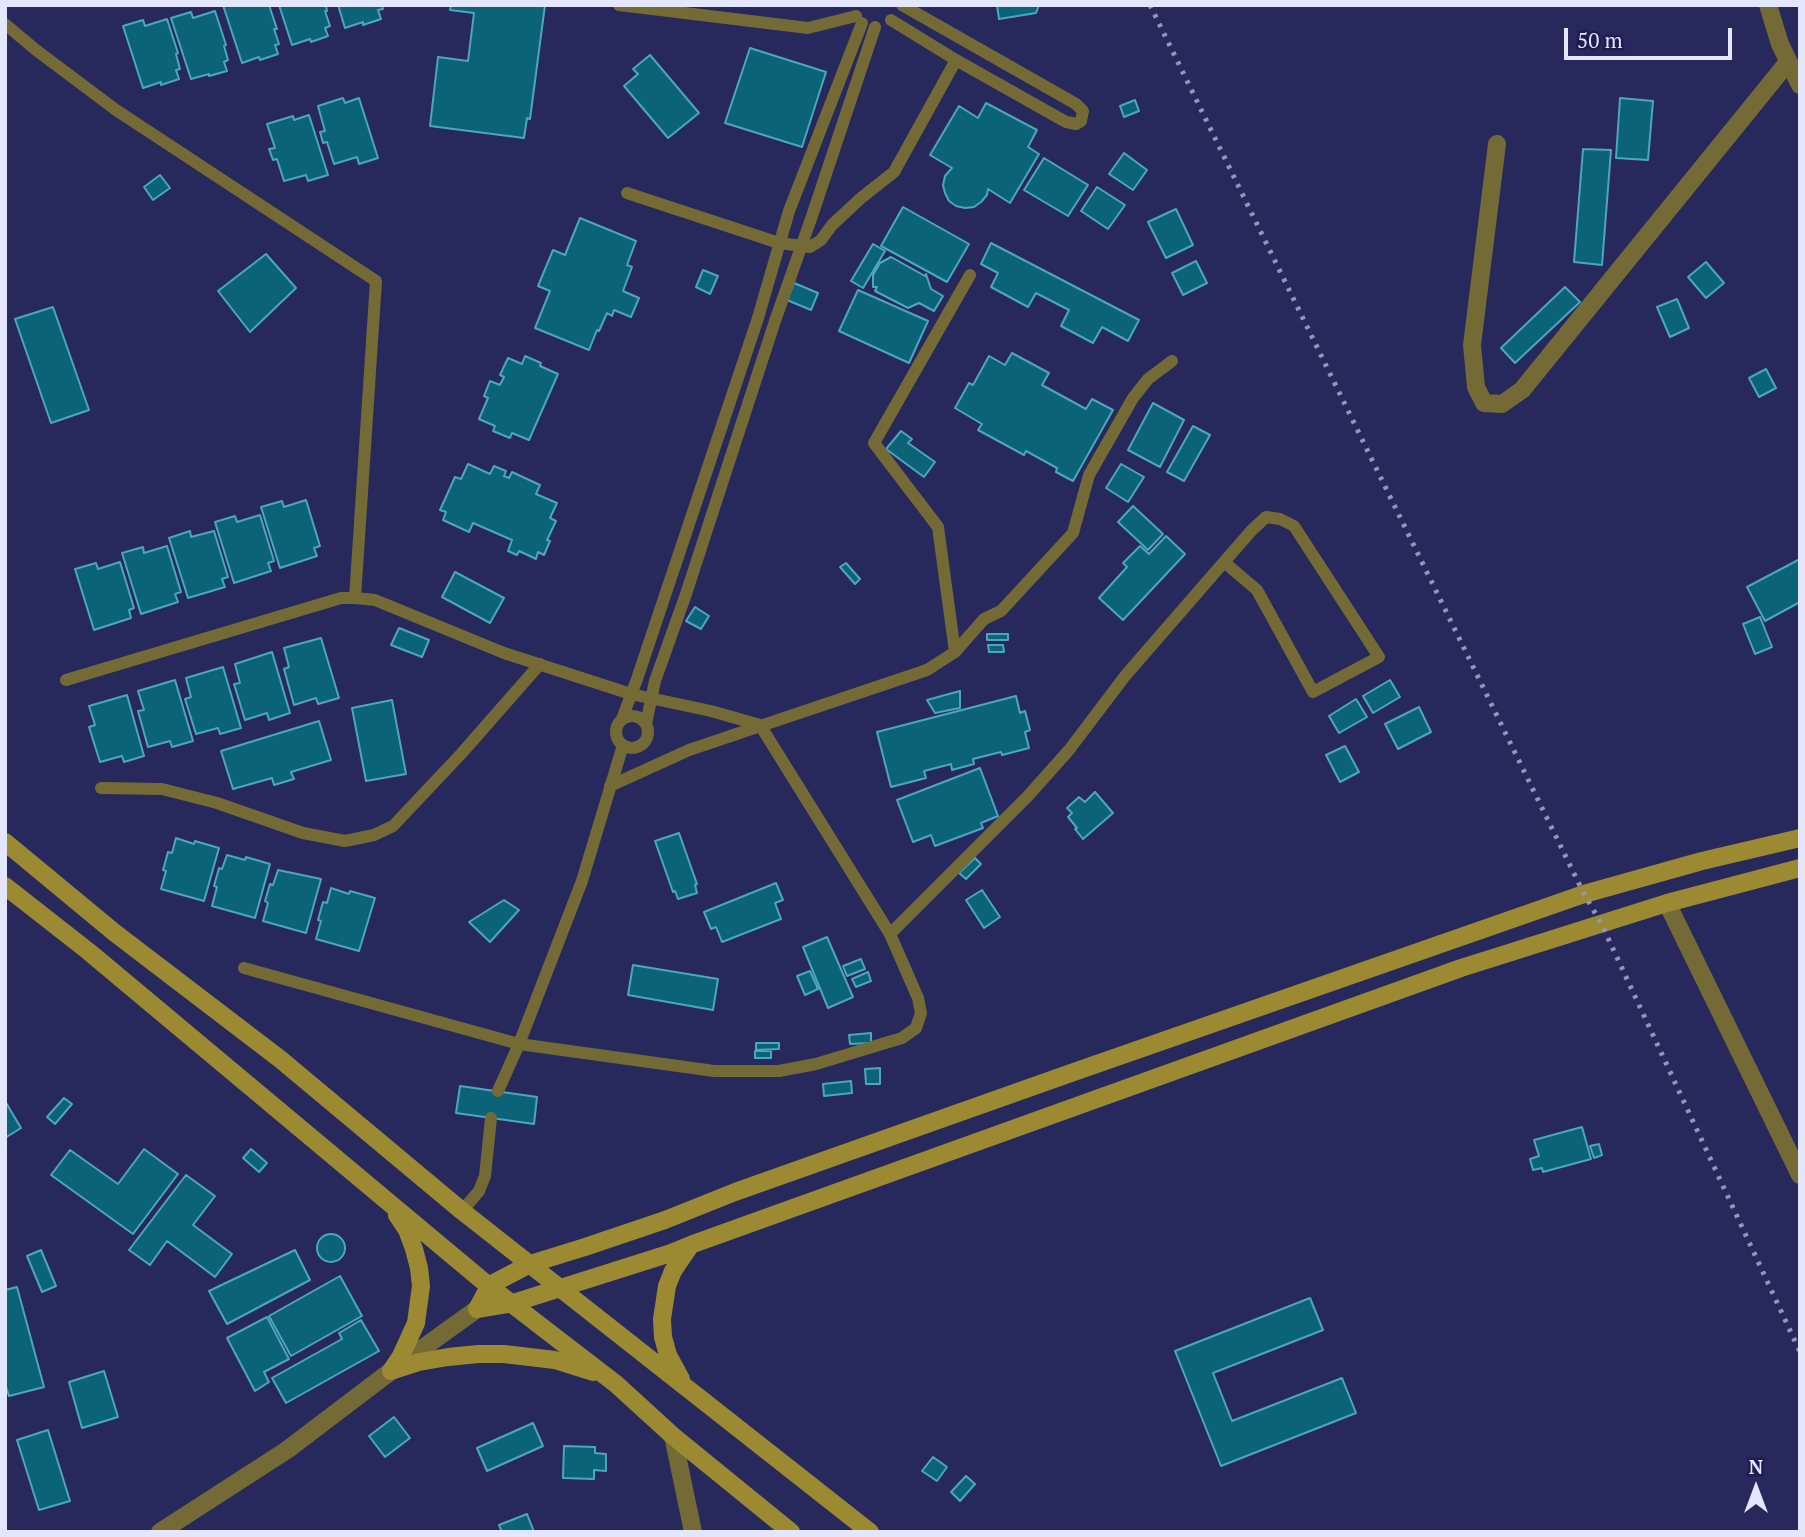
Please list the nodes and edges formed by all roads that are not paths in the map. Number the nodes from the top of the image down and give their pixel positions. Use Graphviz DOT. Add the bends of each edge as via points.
graph roads {
  1 [pos="619,5"];
  2 [pos="896,5"];
  3 [pos="902,5"];
  4 [pos="1768,5"];
  5 [pos="861,18"];
  6 [pos="891,20"];
  7 [pos="5,24"];
  8 [pos="956,60"];
  9 [pos="1788,62"];
  10 [pos="1800,85"];
  11 [pos="1497,144"];
  12 [pos="627,192"];
  13 [pos="779,243"];
  14 [pos="802,247"];
  15 [pos="970,275"];
  16 [pos="1172,361"];
  17 [pos="1224,562"];
  18 [pos="355,598"];
  19 [pos="955,652"];
  20 [pos="540,664"];
  21 [pos="66,680"];
  22 [pos="631,694"];
  23 [pos="650,699"];
  24 [pos="622,719"];
  25 [pos="646,724"];
  26 [pos="760,725"];
  27 [pos="623,745"];
  28 [pos="610,786"];
  29 [pos="101,788"];
  30 [pos="1800,838"];
  31 [pos="5,842"];
  32 [pos="1800,868"];
  33 [pos="5,886"];
  34 [pos="1667,903"];
  35 [pos="890,934"];
  36 [pos="244,968"];
  37 [pos="519,1044"];
  38 [pos="498,1091"];
  39 [pos="491,1118"];
  40 [pos="1800,1175"];
  41 [pos="383,1198"];
  42 [pos="463,1210"];
  43 [pos="693,1244"];
  44 [pos="530,1264"];
  45 [pos="490,1285"];
  46 [pos="561,1288"];
  47 [pos="513,1303"];
  48 [pos="477,1309"];
  49 [pos="391,1371"];
  50 [pos="616,1384"];
  51 [pos="686,1386"];
  52 [pos="673,1436"];
  53 [pos="160,1532"];
  54 [pos="693,1532"];
  55 [pos="792,1532"];
  56 [pos="870,1532"];
  1 -- 5 [label="lane" via="808,28"];
  2 -- 6 [label="lane"];
  3 -- 8 [label="lane" via="1076,104 1083,111 1081,121 1066,122"];
  4 -- 9 [label="street"];
  5 -- 6 [label="lane" via="884,25"];
  5 -- 13 [label="lane"];
  5 -- 14 [label="lane"];
  6 -- 8 [label="lane"];
  7 -- 18 [label="lane" via="116,110 376,281"];
  8 -- 14 [label="lane" via="894,172 860,198 821,240"];
  9 -- 10 [label="street"];
  9 -- 11 [label="street" via="1522,390 1502,404 1484,403 1476,387 1472,345"];
  12 -- 13 [label="lane"];
  13 -- 14 [label="lane"];
  13 -- 22 [label="lane"];
  14 -- 23 [label="lane"];
  15 -- 19 [label="lane" via="874,443 938,527"];
  16 -- 19 [label="lane" via="1133,398 1089,475 1073,533 1001,611 984,619"];
  17 -- 17 [label="lane" via="1257,590 1313,692 1379,657 1294,526 1266,517"];
  17 -- 35 [label="lane" via="1044,778"];
  18 -- 20 [label="lane" via="375,600"];
  18 -- 21 [label="lane" via="341,598"];
  19 -- 26 [label="lane" via="918,674"];
  20 -- 22 [label="lane"];
  20 -- 29 [label="lane" via="393,826 374,835 345,841 303,833 162,789"];
  22 -- 23 [label="lane"];
  22 -- 24 [label="lane"];
  23 -- 25 [label="lane"];
  23 -- 26 [label="lane"];
  24 -- 25 [label="lane" via="635,716"];
  24 -- 27 [label="lane" via="616,732"];
  25 -- 27 [label="lane" via="645,742 638,747"];
  26 -- 28 [label="lane" via="689,750"];
  26 -- 35 [label="lane"];
  27 -- 28 [label="lane"];
  28 -- 37 [label="lane" via="582,881"];
  30 -- 44 [label="main road" via="1584,894"];
  31 -- 42 [label="main road"];
  32 -- 34 [label="main road"];
  33 -- 41 [label="main road"];
  34 -- 40 [label="street"];
  34 -- 43 [label="main road" via="1461,968"];
  35 -- 37 [label="lane" via="918,998 921,1013 916,1028 902,1038 816,1064 779,1071 714,1071"];
  36 -- 37 [label="lane"];
  37 -- 38 [label="lane"];
  39 -- 42 [label="lane" via="485,1176"];
  41 -- 45 [label="main road"];
  41 -- 49 [label="main road" via="407,1230 421,1286 416,1322"];
  42 -- 44 [label="main road"];
  43 -- 46 [label="main road"];
  43 -- 51 [label="main road" via="673,1271 662,1319 668,1355"];
  44 -- 45 [label="main road"];
  44 -- 46 [label="main road"];
  45 -- 47 [label="main road"];
  45 -- 48 [label="main road"];
  46 -- 47 [label="main road"];
  46 -- 51 [label="main road"];
  47 -- 48 [label="main road"];
  47 -- 50 [label="main road"];
  48 -- 49 [label="street"];
  49 -- 50 [label="main road" via="449,1357 504,1354 555,1360"];
  49 -- 53 [label="street" via="286,1450"];
  50 -- 52 [label="main road"];
  51 -- 56 [label="main road"];
  52 -- 54 [label="street"];
  52 -- 55 [label="main road"];
}
